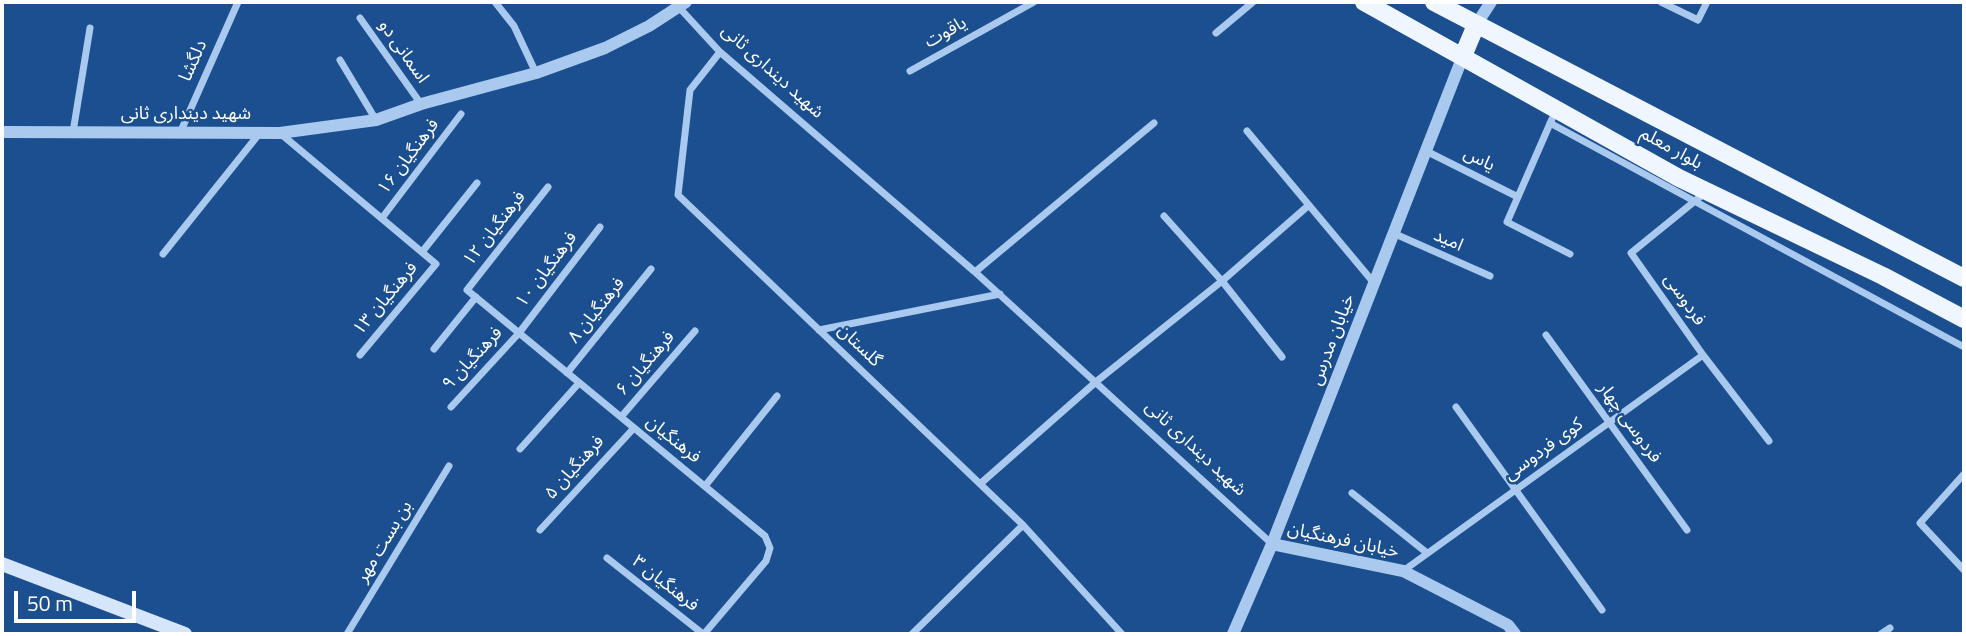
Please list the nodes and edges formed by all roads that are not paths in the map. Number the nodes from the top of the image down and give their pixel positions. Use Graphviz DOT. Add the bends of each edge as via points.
graph roads {
  1 [pos="238,2"];
  2 [pos="495,2"];
  3 [pos="1034,2"];
  4 [pos="1253,2"];
  5 [pos="1364,2"];
  6 [pos="1434,2"];
  7 [pos="1480,2"];
  8 [pos="1491,2"];
  9 [pos="1661,2"];
  10 [pos="1707,2"];
  11 [pos="679,3"];
  12 [pos="360,18"];
  13 [pos="1476,25"];
  14 [pos="90,28"];
  15 [pos="1216,33"];
  16 [pos="720,52"];
  17 [pos="1463,56"];
  18 [pos="340,60"];
  19 [pos="910,71"];
  20 [pos="536,73"];
  21 [pos="421,104"];
  22 [pos="461,114"];
  23 [pos="1553,116"];
  24 [pos="376,120"];
  25 [pos="1154,123"];
  26 [pos="1247,131"];
  27 [pos="2,132"];
  28 [pos="73,132"];
  29 [pos="180,133"];
  30 [pos="259,133"];
  31 [pos="280,133"];
  32 [pos="1426,151"];
  33 [pos="477,183"];
  34 [pos="548,187"];
  35 [pos="1518,197"];
  36 [pos="1700,197"];
  37 [pos="1309,205"];
  38 [pos="1164,216"];
  39 [pos="382,218"];
  40 [pos="600,227"];
  41 [pos="1393,233"];
  42 [pos="422,252"];
  43 [pos="163,254"];
  44 [pos="1570,254"];
  45 [pos="651,269"];
  46 [pos="975,272"];
  47 [pos="1490,276"];
  48 [pos="1964,278"];
  49 [pos="1222,281"];
  50 [pos="1374,283"];
  51 [pos="467,290"];
  52 [pos="1000,294"];
  53 [pos="475,297"];
  54 [pos="1964,319"];
  55 [pos="819,330"];
  56 [pos="695,331"];
  57 [pos="519,333"];
  58 [pos="1546,335"];
  59 [pos="1964,347"];
  60 [pos="434,349"];
  61 [pos="360,355"];
  62 [pos="1703,355"];
  63 [pos="1282,357"];
  64 [pos="567,373"];
  65 [pos="1097,382"];
  66 [pos="579,383"];
  67 [pos="777,396"];
  68 [pos="451,407"];
  69 [pos="1457,407"];
  70 [pos="621,417"];
  71 [pos="1608,423"];
  72 [pos="634,428"];
  73 [pos="1769,441"];
  74 [pos="520,449"];
  75 [pos="449,466"];
  76 [pos="1964,474"];
  77 [pos="980,484"];
  78 [pos="705,486"];
  79 [pos="1514,491"];
  80 [pos="1352,493"];
  81 [pos="1023,525"];
  82 [pos="540,530"];
  83 [pos="1687,530"];
  84 [pos="1272,544"];
  85 [pos="1427,554"];
  86 [pos="607,558"];
  87 [pos="2,564"];
  88 [pos="1964,570"];
  89 [pos="1403,571"];
  90 [pos="1602,610"];
  91 [pos="1890,628"];
  92 [pos="705,632"];
  93 [pos="186,634"];
  94 [pos="347,634"];
  95 [pos="716,634"];
  96 [pos="912,634"];
  97 [pos="1122,634"];
  98 [pos="1233,634"];
  99 [pos="1515,634"];
  100 [pos="1881,634"];
  1 -- 29 [label="street, دلگشا"];
  2 -- 20 [label="street" via="514,26"];
  3 -- 19 [label="street, یاقوت"];
  4 -- 15 [label="street"];
  5 -- 17 [label="main road, بلوار معلم"];
  6 -- 13 [label="main road, بلوار معلم"];
  7 -- 13 [label="street"];
  8 -- 13 [label="street"];
  9 -- 10 [label="street" via="1698,20"];
  11 -- 16 [label="street, شهید دینداری ثانی"];
  11 -- 20 [label="street, شهید دینداری ثانی" via="649,26 605,48"];
  12 -- 21 [label="street, اسمانی دو"];
  13 -- 17 [label="main road"];
  13 -- 48 [label="main road, بلوار معلم"];
  14 -- 28 [label="street"];
  16 -- 46 [label="street, شهید دینداری ثانی"];
  16 -- 55 [label="street, گلستان" via="690,90 678,195"];
  17 -- 23 [label="main road, بلوار معلم"];
  17 -- 32 [label="street, خیابان مدرس"];
  18 -- 24 [label="street"];
  20 -- 21 [label="street, شهید دینداری ثانی"];
  21 -- 24 [label="street, شهید دینداری ثانی"];
  22 -- 39 [label="street, فرهنگیان ۱۶"];
  23 -- 35 [label="street"];
  23 -- 36 [label="main road, بلوار معلم"];
  24 -- 31 [label="street, شهید دینداری ثانی"];
  25 -- 46 [label="street"];
  26 -- 37 [label="street"];
  27 -- 28 [label="street, شهید دینداری ثانی"];
  28 -- 29 [label="street, شهید دینداری ثانی"];
  29 -- 30 [label="street, شهید دینداری ثانی"];
  30 -- 31 [label="street, شهید دینداری ثانی"];
  30 -- 43 [label="street"];
  31 -- 39 [label="street"];
  32 -- 35 [label="street, یاس"];
  32 -- 41 [label="street, خیابان مدرس"];
  33 -- 42 [label="street"];
  34 -- 51 [label="street, فرهنگیان ۱۲"];
  35 -- 44 [label="street" via="1507,222"];
  36 -- 54 [label="main road, بلوار معلم" via="1883,276"];
  36 -- 59 [label="street"];
  36 -- 62 [label="street, فردوسی" via="1631,253"];
  37 -- 49 [label="street"];
  37 -- 50 [label="street"];
  38 -- 49 [label="street"];
  39 -- 42 [label="street"];
  40 -- 57 [label="street, فرهنگیان ۱۰"];
  41 -- 47 [label="street, امید"];
  41 -- 50 [label="street, خیابان مدرس"];
  42 -- 61 [label="street, فرهنگیان ۱۳" via="436,264"];
  45 -- 64 [label="street, فرهنگیان ۸"];
  46 -- 52 [label="street, شهید دینداری ثانی"];
  49 -- 63 [label="street"];
  49 -- 65 [label="street"];
  50 -- 84 [label="street, خیابان مدرس"];
  51 -- 53 [label="street, فرهنگیان"];
  52 -- 55 [label="street"];
  52 -- 65 [label="street, شهید دینداری ثانی"];
  53 -- 57 [label="street, فرهنگیان"];
  53 -- 60 [label="street"];
  55 -- 77 [label="street, گلستان"];
  56 -- 70 [label="street, فرهنگیان ۶"];
  57 -- 64 [label="street, فرهنگیان"];
  57 -- 68 [label="street, فرهنگیان ۹"];
  58 -- 71 [label="street, فردوسی چهار"];
  62 -- 71 [label="street, کوی فردوسی"];
  62 -- 73 [label="street, فردوسی"];
  64 -- 66 [label="street, فرهنگیان"];
  65 -- 77 [label="street"];
  65 -- 84 [label="street, شهید دینداری ثانی"];
  66 -- 70 [label="street, فرهنگیان"];
  66 -- 74 [label="street"];
  67 -- 78 [label="street"];
  69 -- 79 [label="street"];
  70 -- 72 [label="street, فرهنگیان"];
  71 -- 79 [label="street, کوی فردوسی"];
  71 -- 83 [label="street, فردوسی چهار"];
  72 -- 78 [label="street, فرهنگیان"];
  72 -- 82 [label="street, فرهنگیان ۵"];
  75 -- 94 [label="street, بن بست مهر"];
  76 -- 88 [label="street" via="1920,523"];
  77 -- 81 [label="street, گلستان"];
  78 -- 92 [label="street, فرهنگیان" via="765,536 770,548 766,561"];
  79 -- 85 [label="street, کوی فردوسی"];
  79 -- 90 [label="street"];
  80 -- 85 [label="street"];
  81 -- 96 [label="street"];
  81 -- 97 [label="street, گلستان"];
  84 -- 89 [label="street, خیابان فرهنگیان"];
  84 -- 98 [label="street, خیابان مدرس"];
  85 -- 89 [label="street, کوی فردوسی"];
  86 -- 92 [label="street, فرهنگیان ۳"];
  87 -- 93 [label="main road"];
  89 -- 99 [label="street, خیابان فرهنگیان" via="1508,625"];
  91 -- 100 [label="street"];
  92 -- 95 [label="street, فرهنگیان ۳"];
}
